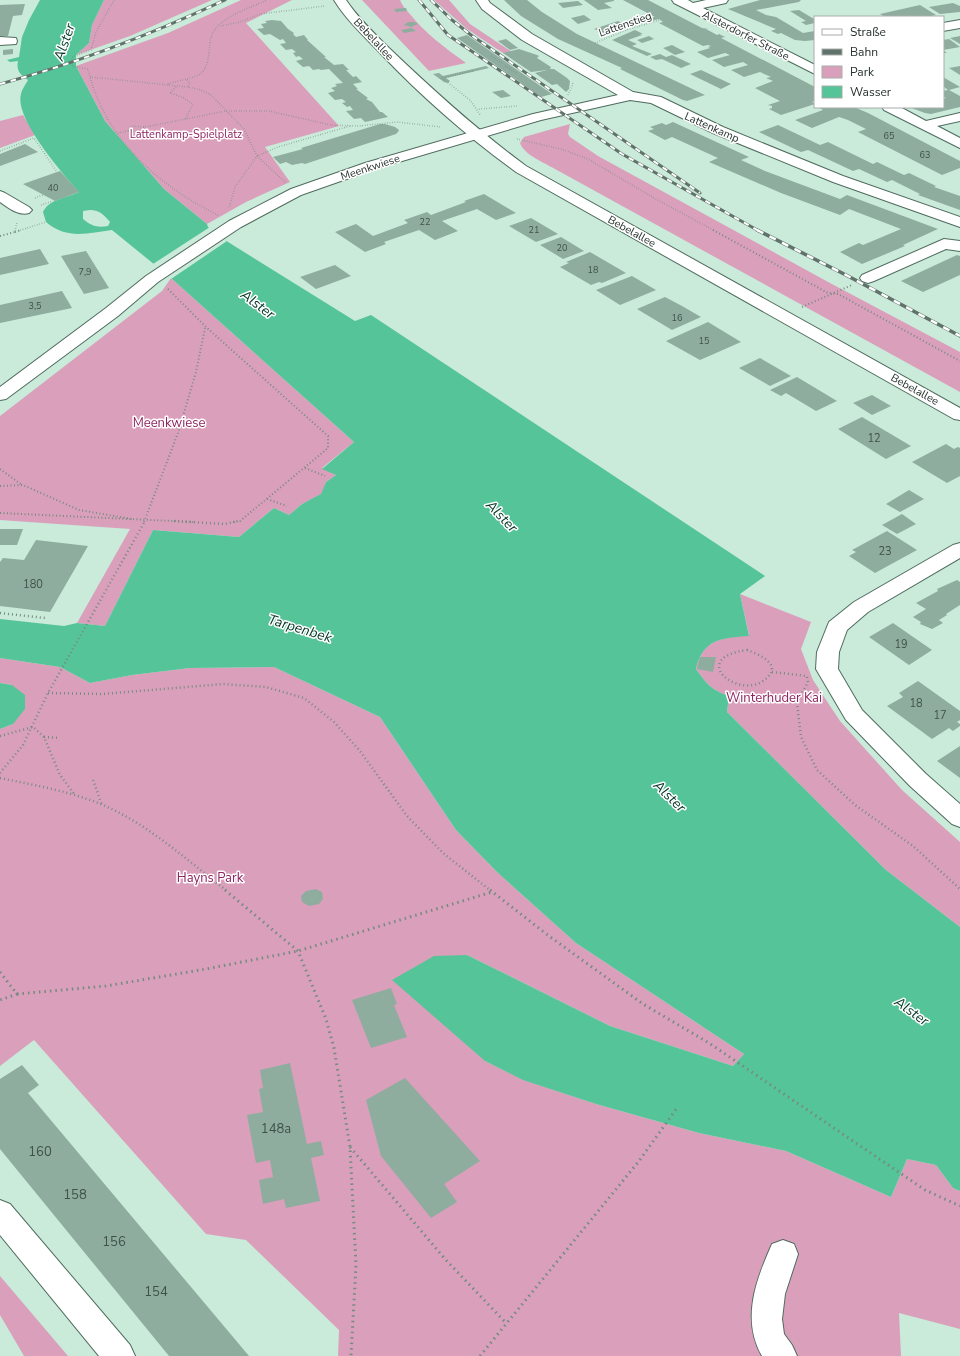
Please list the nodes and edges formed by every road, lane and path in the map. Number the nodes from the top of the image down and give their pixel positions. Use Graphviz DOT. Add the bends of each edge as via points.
graph roads {
  1 [pos="114,0"];
  2 [pos="268,0"];
  3 [pos="482,0"];
  4 [pos="678,0"];
  5 [pos="722,0"];
  6 [pos="341,2"];
  7 [pos="692,7"];
  8 [pos="660,20"];
  9 [pos="960,24"];
  10 [pos="219,27"];
  11 [pos="944,27"];
  12 [pos="595,43"];
  13 [pos="808,52"];
  14 [pos="490,56"];
  15 [pos="788,56"];
  16 [pos="501,63"];
  17 [pos="505,66"];
  18 [pos="814,69"];
  19 [pos="473,71"];
  20 [pos="517,73"];
  21 [pos="90,77"];
  22 [pos="570,78"];
  23 [pos="187,80"];
  24 [pos="167,85"];
  25 [pos="176,87"];
  26 [pos="188,87"];
  27 [pos="568,95"];
  28 [pos="630,96"];
  29 [pos="520,105"];
  30 [pos="891,108"];
  31 [pos="479,109"];
  32 [pos="226,111"];
  33 [pos="960,117"];
  34 [pos="481,118"];
  35 [pos="184,120"];
  36 [pos="461,123"];
  37 [pos="353,125"];
  38 [pos="925,125"];
  39 [pos="144,127"];
  40 [pos="128,131"];
  41 [pos="117,133"];
  42 [pos="476,135"];
  43 [pos="521,137"];
  44 [pos="960,144"];
  45 [pos="0,151"];
  46 [pos="257,156"];
  47 [pos="57,172"];
  48 [pos="296,192"];
  49 [pos="0,196"];
  50 [pos="24,210"];
  51 [pos="229,221"];
  52 [pos="46,222"];
  53 [pos="960,222"];
  54 [pos="15,232"];
  55 [pos="0,236"];
  56 [pos="960,246"];
  57 [pos="157,276"];
  58 [pos="860,281"];
  59 [pos="833,293"];
  60 [pos="783,316"];
  61 [pos="206,327"];
  62 [pos="960,361"];
  63 [pos="0,395"];
  64 [pos="960,415"];
  65 [pos="305,468"];
  66 [pos="0,469"];
  67 [pos="326,476"];
  68 [pos="23,485"];
  69 [pos="0,486"];
  70 [pos="267,499"];
  71 [pos="287,506"];
  72 [pos="0,513"];
  73 [pos="144,521"];
  74 [pos="960,549"];
  75 [pos="0,613"];
  76 [pos="45,618"];
  77 [pos="772,672"];
  78 [pos="816,673"];
  79 [pos="48,693"];
  80 [pos="33,727"];
  81 [pos="0,736"];
  82 [pos="44,737"];
  83 [pos="60,738"];
  84 [pos="0,773"];
  85 [pos="0,778"];
  86 [pos="93,780"];
  87 [pos="75,795"];
  88 [pos="102,805"];
  89 [pos="960,818"];
  90 [pos="960,889"];
  91 [pos="492,892"];
  92 [pos="298,951"];
  93 [pos="0,972"];
  94 [pos="18,994"];
  95 [pos="0,1000"];
  96 [pos="677,1108"];
  97 [pos="350,1147"];
  98 [pos="960,1206"];
  99 [pos="0,1213"];
  100 [pos="783,1254"];
  101 [pos="506,1323"];
  102 [pos="119,1356"];
  103 [pos="351,1356"];
  104 [pos="480,1356"];
  105 [pos="782,1356"];
  1 -- 21 [label="path" via="96,32 91,50 72,57 72,66 88,69"];
  2 -- 10 [label="path" via="227,20"];
  3 -- 28 [label="street, Lattenkamp" via="517,31"];
  4 -- 7 [label="street, Alsterdorfer Straße"];
  5 -- 7 [label="street"];
  6 -- 10 [label="path" via="260,14"];
  6 -- 36 [label="street, Bebelallee" via="409,76"];
  7 -- 15 [label="street, Alsterdorfer Straße"];
  8 -- 12 [label="path, Lattenstieg"];
  9 -- 11 [label="street"];
  10 -- 23 [label="path" via="213,32 208,62 202,74"];
  13 -- 15 [label="street"];
  14 -- 16 [label="path"];
  15 -- 18 [label="street, Alsterdorfer Straße"];
  17 -- 20 [label="path"];
  19 -- 31 [label="path" via="442,78"];
  21 -- 24 [label="path"];
  21 -- 41 [label="path" via="99,106"];
  22 -- 27 [label="path" via="573,84"];
  23 -- 24 [label="path"];
  23 -- 26 [label="path" via="190,83"];
  24 -- 25 [label="path"];
  25 -- 26 [label="path"];
  25 -- 35 [label="path" via="170,93 182,96 193,104"];
  26 -- 32 [label="path" via="211,94"];
  28 -- 42 [label="street, Meenkwiese" via="538,117"];
  28 -- 53 [label="street, Lattenkamp" via="656,100 718,130 838,179"];
  29 -- 31 [label="path"];
  30 -- 38 [label="street"];
  31 -- 34 [label="path"];
  32 -- 35 [label="path"];
  32 -- 37 [label="path" via="269,111 331,124"];
  32 -- 46 [label="path" via="244,129"];
  33 -- 38 [label="street"];
  35 -- 39 [label="path"];
  36 -- 37 [label="path" via="438,127 397,122"];
  36 -- 42 [label="street, Bebelallee"];
  37 -- 46 [label="path" via="278,147"];
  38 -- 44 [label="street"];
  39 -- 40 [label="path" via="139,132"];
  39 -- 40 [label="path" via="132,126"];
  40 -- 41 [label="path"];
  41 -- 51 [label="path" via="151,171 171,188"];
  42 -- 48 [label="street, Meenkwiese" via="370,166"];
  42 -- 60 [label="street, Bebelallee" via="521,169"];
  43 -- 59 [label="path" via="514,139 561,149 588,159 654,198"];
  45 -- 47 [label="path" via="34,138"];
  46 -- 48 [label="path"];
  46 -- 51 [label="path" via="242,176 230,199"];
  48 -- 51 [label="street, Meenkwiese"];
  49 -- 50 [label="street"];
  50 -- 54 [label="path" via="18,213"];
  51 -- 57 [label="street, Meenkwiese" via="219,235"];
  52 -- 54 [label="path"];
  54 -- 55 [label="path"];
  56 -- 58 [label="street" via="944,244"];
  57 -- 61 [label="path"];
  57 -- 63 [label="street, Meenkwiese"];
  58 -- 59 [label="path"];
  59 -- 60 [label="path"];
  59 -- 62 [label="path"];
  60 -- 64 [label="street, Bebelallee"];
  61 -- 65 [label="path" via="328,436 328,448"];
  61 -- 73 [label="path" via="178,433"];
  65 -- 67 [label="path"];
  65 -- 70 [label="path"];
  66 -- 68 [label="path"];
  68 -- 69 [label="path"];
  68 -- 73 [label="path" via="79,510"];
  70 -- 71 [label="path"];
  70 -- 73 [label="path" via="240,521 225,524"];
  72 -- 73 [label="path"];
  73 -- 79 [label="path"];
  74 -- 78 [label="street" via="861,607 837,627 828,652"];
  75 -- 76 [label="path"];
  77 -- 77 [label="path" via="765,682 741,685 726,678 719,667 724,656 747,650 768,660"];
  77 -- 78 [label="path"];
  78 -- 89 [label="street" via="918,780"];
  78 -- 90 [label="path" via="797,703 801,737 817,770 855,805 913,846"];
  79 -- 80 [label="path"];
  79 -- 91 [label="path" via="103,694 223,684 266,687 304,698 334,722 360,751 407,816 443,853"];
  80 -- 81 [label="path"];
  80 -- 82 [label="path"];
  80 -- 84 [label="path" via="23,745"];
  82 -- 83 [label="path"];
  82 -- 87 [label="path" via="60,775"];
  85 -- 87 [label="path"];
  86 -- 88 [label="path"];
  87 -- 88 [label="path"];
  88 -- 92 [label="path" via="145,828 241,902"];
  91 -- 92 [label="path"];
  91 -- 98 [label="path" via="643,1004 709,1043 925,1190"];
  92 -- 94 [label="path" via="106,986"];
  92 -- 97 [label="path" via="328,1026 334,1048"];
  93 -- 94 [label="path"];
  94 -- 95 [label="path"];
  96 -- 101 [label="path" via="639,1161"];
  97 -- 101 [label="path" via="445,1259"];
  97 -- 103 [label="path" via="356,1265"];
  99 -- 102 [label="street"];
  100 -- 105 [label="street" via="766,1310 765,1324 768,1337"];
  101 -- 104 [label="path"];
}
